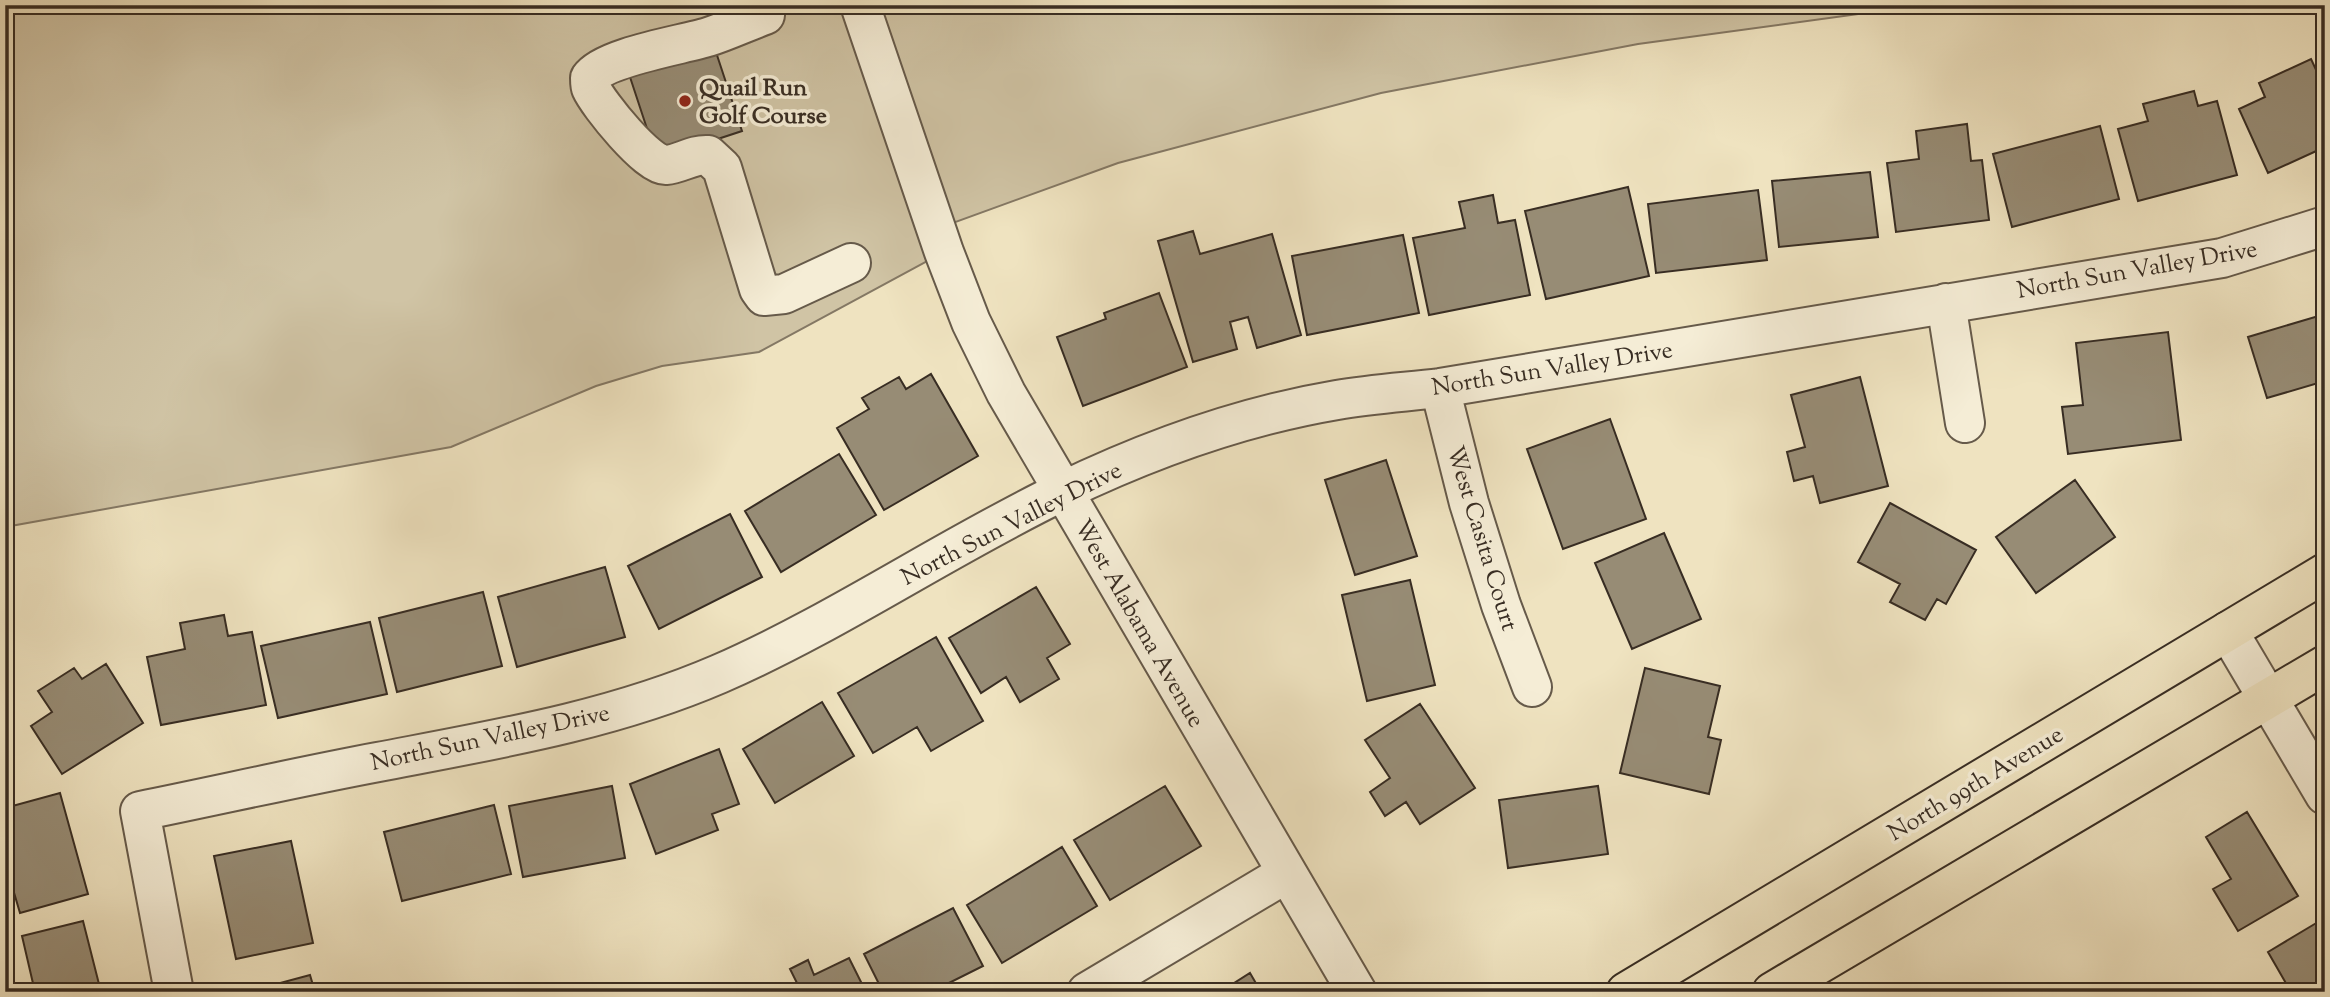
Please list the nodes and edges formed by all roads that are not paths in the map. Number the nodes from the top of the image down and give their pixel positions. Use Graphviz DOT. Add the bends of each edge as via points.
graph roads {
  1 [pos="860,5"];
  2 [pos="765,15"];
  3 [pos="2325,226"];
  4 [pos="851,263"];
  5 [pos="1946,303"];
  6 [pos="1440,388"];
  7 [pos="1965,423"];
  8 [pos="1062,491"];
  9 [pos="2325,573"];
  10 [pos="2228,631"];
  11 [pos="2325,665"];
  12 [pos="1531,687"];
  13 [pos="2268,699"];
  14 [pos="2325,795"];
  15 [pos="1287,873"];
  16 [pos="174,992"];
  17 [pos="1087,992"];
  18 [pos="1357,992"];
  19 [pos="1626,992"];
  20 [pos="1772,992"];
  1 -- 8 [label="street, West Alabama Avenue" via="971,322"];
  2 -- 4 [label="street" via="708,37 618,61 594,72 591,87 622,131 656,163 665,166 701,154 722,168 764,296 784,295"];
  3 -- 5 [label="street, North Sun Valley Drive" via="2222,258"];
  5 -- 6 [label="street, North Sun Valley Drive"];
  5 -- 7 [label="street"];
  6 -- 8 [label="street, North Sun Valley Drive" via="1337,400 1244,421 1130,461"];
  6 -- 12 [label="street, West Casita Court" via="1469,503"];
  8 -- 15 [label="street, West Alabama Avenue"];
  8 -- 16 [label="street, North Sun Valley Drive" via="849,609 719,674 634,705 529,734 140,811"];
  9 -- 10 [label="main road, North 99th Avenue"];
  10 -- 13 [label="street"];
  10 -- 19 [label="main road, North 99th Avenue"];
  11 -- 13 [label="main road"];
  13 -- 14 [label="street"];
  13 -- 20 [label="main road"];
  15 -- 17 [label="street"];
  15 -- 18 [label="street, West Alabama Avenue"];
}
